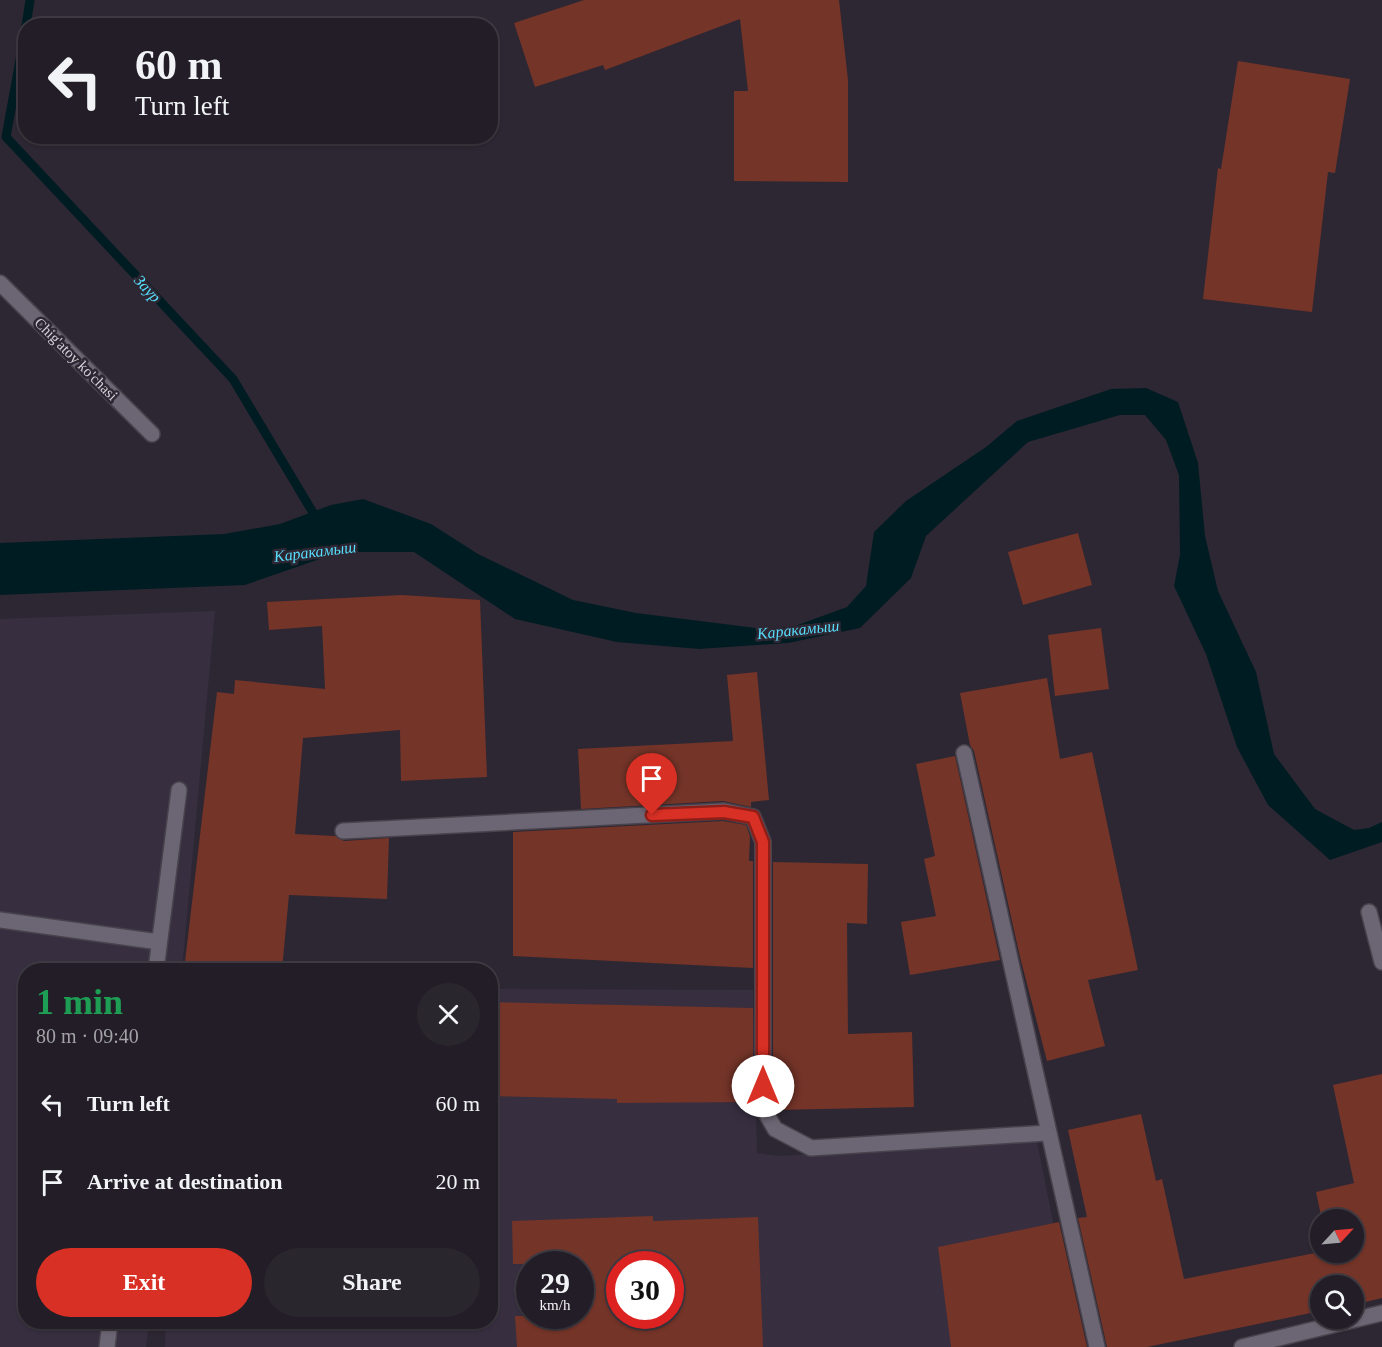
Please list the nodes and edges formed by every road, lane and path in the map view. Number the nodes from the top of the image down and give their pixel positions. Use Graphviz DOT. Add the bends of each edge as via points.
graph roads {
  1 [pos="0,283"];
  2 [pos="152,434"];
  3 [pos="964,753"];
  4 [pos="179,790"];
  5 [pos="343,831"];
  6 [pos="1369,912"];
  7 [pos="0,920"];
  8 [pos="159,942"];
  9 [pos="1382,962"];
  10 [pos="157,963"];
  11 [pos="1047,1133"];
  12 [pos="1382,1314"];
  13 [pos="109,1329"];
  14 [pos="107,1347"];
  15 [pos="1097,1347"];
  16 [pos="1242,1347"];
  1 -- 2 [label="street, Chig'atoy ko'chasi"];
  3 -- 11 [label="street"];
  4 -- 8 [label="street"];
  5 -- 11 [label="street" via="724,812 753,817 763,842 763,1108 775,1129 811,1148"];
  6 -- 9 [label="street"];
  7 -- 8 [label="street"];
  8 -- 10 [label="street"];
  11 -- 15 [label="street"];
  12 -- 16 [label="street"];
  13 -- 14 [label="street"];
}
